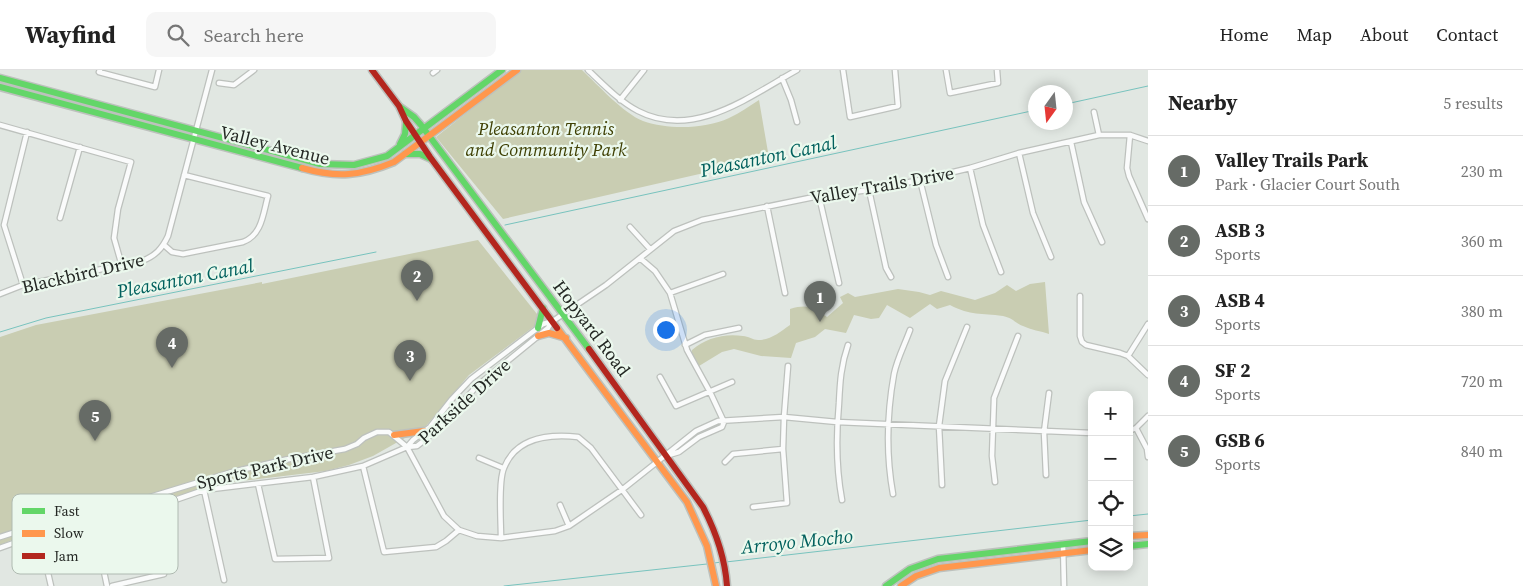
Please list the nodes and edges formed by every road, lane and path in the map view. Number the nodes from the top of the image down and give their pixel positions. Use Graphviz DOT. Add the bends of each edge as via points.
graph roads {
  1 [pos="100,70"];
  2 [pos="159,70"];
  3 [pos="212,70"];
  4 [pos="254,70"];
  5 [pos="372,70"];
  6 [pos="502,70"];
  7 [pos="517,70"];
  8 [pos="588,70"];
  9 [pos="798,70"];
  10 [pos="843,70"];
  11 [pos="895,70"];
  12 [pos="946,70"];
  13 [pos="997,70"];
  14 [pos="640,71"];
  15 [pos="0,78"];
  16 [pos="782,78"];
  17 [pos="219,83"];
  18 [pos="0,87"];
  19 [pos="620,100"];
  20 [pos="399,106"];
  21 [pos="1094,112"];
  22 [pos="442,115"];
  23 [pos="414,117"];
  24 [pos="406,121"];
  25 [pos="797,122"];
  26 [pos="0,125"];
  27 [pos="441,128"];
  28 [pos="424,129"];
  29 [pos="196,131"];
  30 [pos="27,132"];
  31 [pos="415,135"];
  32 [pos="1099,135"];
  33 [pos="429,136"];
  34 [pos="1130,136"];
  35 [pos="194,140"];
  36 [pos="1148,141"];
  37 [pos="420,142"];
  38 [pos="1070,142"];
  39 [pos="80,147"];
  40 [pos="399,147"];
  41 [pos="440,152"];
  42 [pos="1019,152"];
  43 [pos="404,154"];
  44 [pos="433,160"];
  45 [pos="970,168"];
  46 [pos="184,174"];
  47 [pos="920,180"];
  48 [pos="869,190"];
  49 [pos="818,196"];
  50 [pos="766,206"];
  51 [pos="60,218"];
  52 [pos="1148,219"];
  53 [pos="630,227"];
  54 [pos="1102,242"];
  55 [pos="164,245"];
  56 [pos="650,249"];
  57 [pos="1052,256"];
  58 [pos="641,259"];
  59 [pos="122,266"];
  60 [pos="1001,272"];
  61 [pos="723,274"];
  62 [pos="891,277"];
  63 [pos="948,277"];
  64 [pos="839,283"];
  65 [pos="23,285"];
  66 [pos="670,293"];
  67 [pos="785,293"];
  68 [pos="0,294"];
  69 [pos="1080,296"];
  70 [pos="543,308"];
  71 [pos="563,314"];
  72 [pos="553,321"];
  73 [pos="1148,324"];
  74 [pos="967,327"];
  75 [pos="538,328"];
  76 [pos="740,328"];
  77 [pos="910,330"];
  78 [pos="538,336"];
  79 [pos="1018,336"];
  80 [pos="566,338"];
  81 [pos="685,345"];
  82 [pos="848,345"];
  83 [pos="1128,356"];
  84 [pos="788,366"];
  85 [pos="1148,375"];
  86 [pos="660,377"];
  87 [pos="732,382"];
  88 [pos="710,392"];
  89 [pos="1049,393"];
  90 [pos="1148,416"];
  91 [pos="784,417"];
  92 [pos="724,422"];
  93 [pos="837,422"];
  94 [pos="889,424"];
  95 [pos="940,426"];
  96 [pos="1136,428"];
  97 [pos="992,429"];
  98 [pos="1133,429"];
  99 [pos="424,431"];
  100 [pos="1044,432"];
  101 [pos="1088,433"];
  102 [pos="394,435"];
  103 [pos="407,447"];
  104 [pos="783,449"];
  105 [pos="667,455"];
  106 [pos="1148,457"];
  107 [pos="479,458"];
  108 [pos="725,462"];
  109 [pos="657,463"];
  110 [pos="362,466"];
  111 [pos="503,468"];
  112 [pos="1046,475"];
  113 [pos="313,477"];
  114 [pos="995,482"];
  115 [pos="258,484"];
  116 [pos="942,485"];
  117 [pos="204,490"];
  118 [pos="623,490"];
  119 [pos="160,494"];
  120 [pos="893,494"];
  121 [pos="178,499"];
  122 [pos="842,500"];
  123 [pos="560,505"];
  124 [pos="753,507"];
  125 [pos="641,515"];
  126 [pos="569,526"];
  127 [pos="459,530"];
  128 [pos="12,533"];
  129 [pos="1148,535"];
  130 [pos="1133,536"];
  131 [pos="0,537"];
  132 [pos="501,538"];
  133 [pos="1088,541"];
  134 [pos="12,544"];
  135 [pos="1064,544"];
  136 [pos="1148,544"];
  137 [pos="1133,546"];
  138 [pos="0,548"];
  139 [pos="1088,550"];
  140 [pos="1064,553"];
  141 [pos="164,574"];
  142 [pos="224,580"];
  143 [pos="112,586"];
  144 [pos="716,586"];
  145 [pos="728,586"];
  146 [pos="886,586"];
  147 [pos="901,586"];
  148 [pos="1064,586"];
  1 -- 2 [label="street" via="154,87"];
  3 -- 29 [label="street, Blackbird Drive"];
  4 -- 17 [label="street" via="234,85"];
  5 -- 20 [label="main road, Hopyard Road"];
  6 -- 22 [label="main road, Valley Avenue"];
  7 -- 27 [label="main road, Valley Avenue"];
  8 -- 19 [label="street"];
  9 -- 16 [label="street"];
  10 -- 11 [label="street" via="850,117 898,106"];
  12 -- 13 [label="street" via="950,93 998,83"];
  14 -- 19 [label="street"];
  15 -- 29 [label="main road, Valley Avenue"];
  16 -- 19 [label="street" via="727,110 698,119 667,121 638,112"];
  16 -- 25 [label="street"];
  18 -- 35 [label="main road, Valley Avenue"];
  20 -- 23 [label="main road, Hopyard Road"];
  20 -- 24 [label="main road, Hopyard Road"];
  21 -- 32 [label="street"];
  22 -- 23 [label="main road" via="427,121"];
  22 -- 28 [label="main road, Valley Avenue"];
  23 -- 28 [label="main road, Hopyard Road"];
  24 -- 31 [label="main road, Hopyard Road"];
  24 -- 40 [label="main road"];
  26 -- 30 [label="street"];
  27 -- 33 [label="main road, Valley Avenue"];
  27 -- 41 [label="main road" via="438,137"];
  28 -- 31 [label="main road, Valley Avenue"];
  28 -- 33 [label="main road, Hopyard Road"];
  29 -- 35 [label="street, Blackbird Drive"];
  29 -- 40 [label="main road, Valley Avenue" via="320,164 343,167 368,164"];
  30 -- 39 [label="street"];
  30 -- 65 [label="street" via="4,225"];
  31 -- 37 [label="main road, Hopyard Road"];
  31 -- 40 [label="main road, Valley Avenue"];
  32 -- 34 [label="street, Valley Trails Drive"];
  32 -- 38 [label="street, Valley Trails Drive"];
  33 -- 37 [label="main road, Valley Avenue"];
  33 -- 41 [label="main road, Hopyard Road"];
  34 -- 36 [label="street, Valley Trails Drive"];
  34 -- 52 [label="street" via="1127,168"];
  35 -- 43 [label="main road, Valley Avenue" via="343,176 372,172"];
  35 -- 46 [label="street, Blackbird Drive"];
  37 -- 43 [label="main road, Valley Avenue"];
  37 -- 44 [label="main road, Hopyard Road"];
  38 -- 42 [label="street, Valley Trails Drive"];
  38 -- 54 [label="street" via="1084,202"];
  39 -- 51 [label="street"];
  39 -- 59 [label="street" via="131,162 114,238"];
  41 -- 71 [label="main road, Hopyard Road"];
  42 -- 45 [label="street, Valley Trails Drive"];
  42 -- 57 [label="street" via="1033,213"];
  43 -- 44 [label="main road" via="420,154"];
  44 -- 70 [label="main road, Hopyard Road"];
  45 -- 47 [label="street, Valley Trails Drive"];
  45 -- 60 [label="street" via="982,225"];
  46 -- 55 [label="street, Blackbird Drive"];
  46 -- 55 [label="street" via="268,196 261,221 252,239 243,242 183,254 172,252"];
  47 -- 48 [label="street, Valley Trails Drive"];
  47 -- 63 [label="street" via="936,245"];
  48 -- 49 [label="street, Valley Trails Drive"];
  48 -- 62 [label="street" via="886,268"];
  49 -- 50 [label="street, Valley Trails Drive"];
  49 -- 64 [label="street"];
  50 -- 56 [label="street, Valley Trails Drive" via="685,226"];
  50 -- 67 [label="street"];
  53 -- 56 [label="street"];
  55 -- 59 [label="street, Blackbird Drive" via="153,257"];
  56 -- 58 [label="street, Valley Trails Drive"];
  58 -- 66 [label="street" via="655,271"];
  58 -- 71 [label="street, Valley Trails Drive"];
  59 -- 65 [label="street, Blackbird Drive"];
  61 -- 66 [label="street"];
  65 -- 68 [label="street, Blackbird Drive"];
  66 -- 81 [label="street"];
  69 -- 83 [label="street" via="1082,342"];
  70 -- 72 [label="main road, Hopyard Road"];
  70 -- 75 [label="main road"];
  71 -- 72 [label="street, Valley Trails Drive"];
  71 -- 105 [label="main road, Hopyard Road"];
  72 -- 75 [label="street, Parkside Drive"];
  72 -- 78 [label="street, Parkside Drive"];
  72 -- 80 [label="main road, Hopyard Road"];
  73 -- 83 [label="street"];
  74 -- 95 [label="street" via="945,381"];
  75 -- 99 [label="street, Parkside Drive" via="471,379"];
  76 -- 81 [label="street" via="705,335"];
  77 -- 94 [label="street" via="894,372"];
  78 -- 80 [label="main road" via="549,333"];
  78 -- 103 [label="street, Parkside Drive" via="477,385 435,432 417,446"];
  79 -- 97 [label="street" via="994,398"];
  80 -- 109 [label="main road, Hopyard Road"];
  81 -- 88 [label="street"];
  82 -- 93 [label="street" via="842,363"];
  83 -- 85 [label="street"];
  84 -- 91 [label="street"];
  86 -- 88 [label="street" via="676,406"];
  87 -- 88 [label="street"];
  88 -- 92 [label="street"];
  89 -- 100 [label="street"];
  90 -- 96 [label="street"];
  91 -- 92 [label="street"];
  91 -- 93 [label="street"];
  91 -- 104 [label="street"];
  92 -- 105 [label="street" via="722,427"];
  93 -- 94 [label="street"];
  93 -- 122 [label="street" via="837,473"];
  94 -- 95 [label="street"];
  94 -- 120 [label="street" via="888,468"];
  95 -- 97 [label="street"];
  95 -- 116 [label="street"];
  96 -- 98 [label="street"];
  96 -- 106 [label="street"];
  97 -- 100 [label="street"];
  97 -- 114 [label="street"];
  99 -- 102 [label="main road"];
  99 -- 103 [label="street, Parkside Drive"];
  100 -- 101 [label="street"];
  100 -- 112 [label="street"];
  102 -- 103 [label="street"];
  102 -- 119 [label="street, Sports Park Drive" via="373,433 345,449 232,472"];
  103 -- 110 [label="street, Parkside Drive"];
  103 -- 127 [label="street" via="444,516"];
  104 -- 108 [label="street" via="733,454"];
  104 -- 124 [label="street" via="787,503"];
  105 -- 109 [label="street"];
  105 -- 145 [label="main road, Hopyard Road" via="707,513 719,544"];
  107 -- 111 [label="street"];
  109 -- 118 [label="street"];
  109 -- 144 [label="main road, Hopyard Road" via="687,502 702,531"];
  110 -- 113 [label="street, Parkside Drive"];
  110 -- 127 [label="street" via="384,552 436,546"];
  111 -- 118 [label="street" via="516,451 530,442 546,436 578,437 591,448"];
  111 -- 132 [label="street"];
  113 -- 115 [label="street, Parkside Drive"];
  113 -- 115 [label="street" via="329,558 276,559"];
  115 -- 117 [label="street, Parkside Drive"];
  117 -- 121 [label="street, Parkside Drive"];
  117 -- 142 [label="street"];
  118 -- 125 [label="street"];
  118 -- 126 [label="street"];
  123 -- 126 [label="street"];
  126 -- 132 [label="street"];
  127 -- 132 [label="street" via="477,536"];
  128 -- 131 [label="street, Sports Park Drive"];
  129 -- 130 [label="main road"];
  133 -- 135 [label="main road"];
  134 -- 138 [label="street, Parkside Drive"];
  135 -- 140 [label="street"];
  135 -- 146 [label="main road" via="927,562 902,573"];
  136 -- 137 [label="main road"];
  139 -- 140 [label="main road"];
  140 -- 147 [label="main road" via="939,568 916,576"];
  140 -- 148 [label="street"];
  141 -- 143 [label="street"];
}
